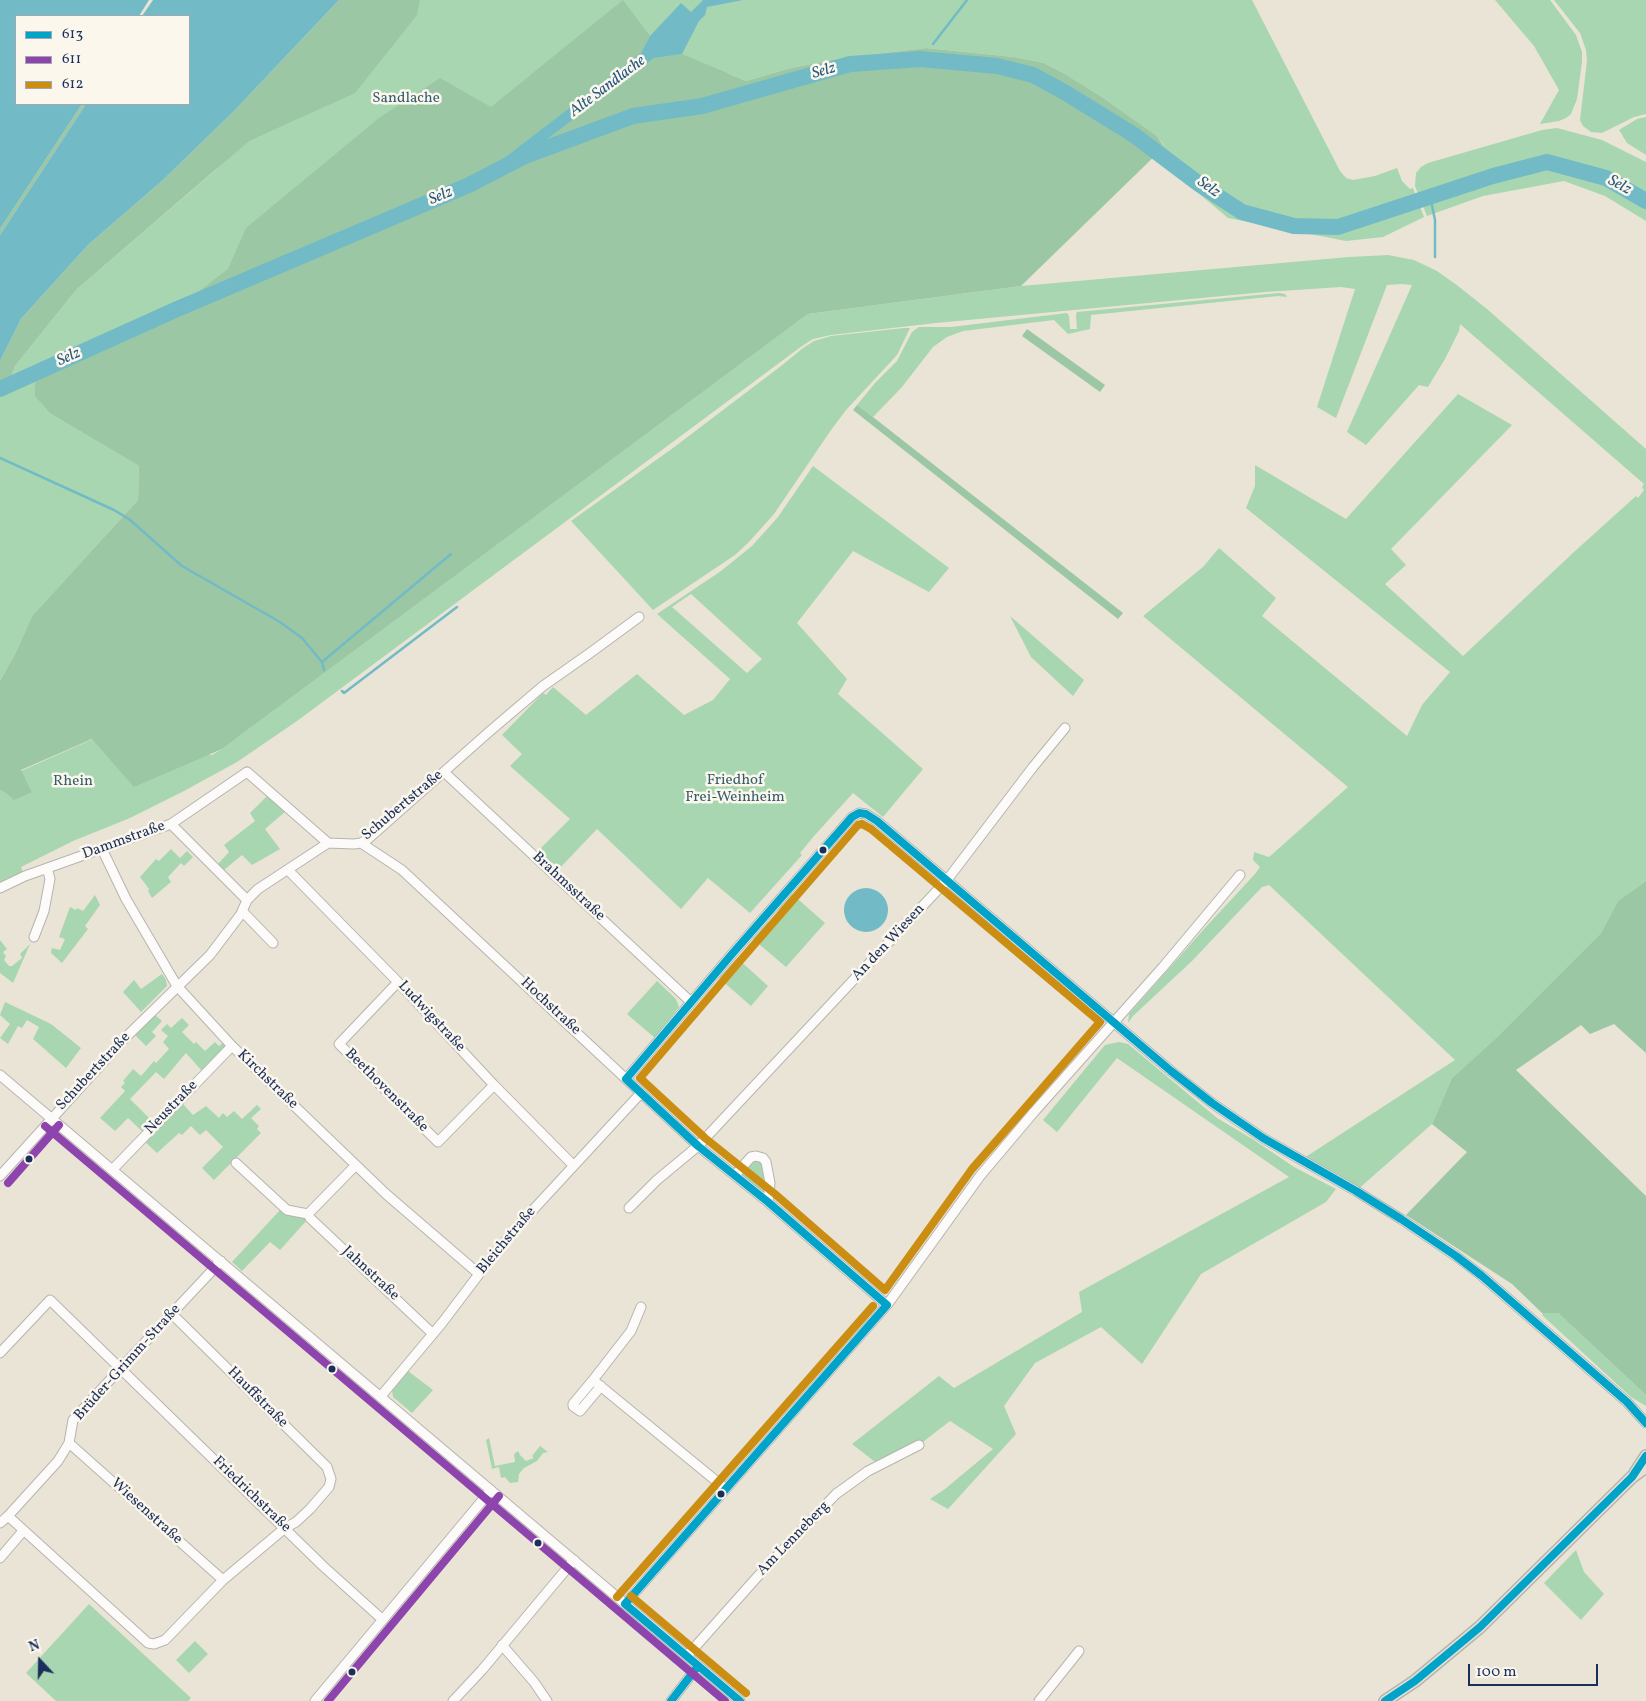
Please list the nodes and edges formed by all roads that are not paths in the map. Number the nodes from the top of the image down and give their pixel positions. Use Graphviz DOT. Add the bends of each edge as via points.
graph roads {
  1 [pos="639,617"];
  2 [pos="1065,728"];
  3 [pos="444,772"];
  4 [pos="171,824"];
  5 [pos="328,843"];
  6 [pos="361,843"];
  7 [pos="102,849"];
  8 [pos="47,868"];
  9 [pos="288,870"];
  10 [pos="1240,875"];
  11 [pos="947,880"];
  12 [pos="0,888"];
  13 [pos="247,900"];
  14 [pos="242,911"];
  15 [pos="34,937"];
  16 [pos="273,943"];
  17 [pos="398,982"];
  18 [pos="178,986"];
  19 [pos="691,1002"];
  20 [pos="1114,1021"];
  21 [pos="232,1046"];
  22 [pos="0,1075"];
  23 [pos="626,1078"];
  24 [pos="494,1085"];
  25 [pos="641,1093"];
  26 [pos="51,1118"];
  27 [pos="698,1146"];
  28 [pos="236,1163"];
  29 [pos="356,1165"];
  30 [pos="573,1165"];
  31 [pos="112,1170"];
  32 [pos="736,1175"];
  33 [pos="0,1176"];
  34 [pos="768,1202"];
  35 [pos="629,1208"];
  36 [pos="308,1214"];
  37 [pos="221,1261"];
  38 [pos="478,1274"];
  39 [pos="887,1305"];
  40 [pos="641,1307"];
  41 [pos="172,1314"];
  42 [pos="433,1334"];
  43 [pos="0,1353"];
  44 [pos="121,1368"];
  45 [pos="593,1380"];
  46 [pos="601,1386"];
  47 [pos="381,1396"];
  48 [pos="1627,1402"];
  49 [pos="1646,1413"];
  50 [pos="1646,1423"];
  51 [pos="69,1443"];
  52 [pos="919,1445"];
  53 [pos="1646,1456"];
  54 [pos="1646,1467"];
  55 [pos="1632,1477"];
  56 [pos="726,1489"];
  57 [pos="491,1490"];
  58 [pos="8,1516"];
  59 [pos="0,1523"];
  60 [pos="285,1528"];
  61 [pos="23,1531"];
  62 [pos="0,1558"];
  63 [pos="574,1560"];
  64 [pos="223,1580"];
  65 [pos="625,1604"];
  66 [pos="383,1620"];
  67 [pos="502,1645"];
  68 [pos="1079,1651"];
  69 [pos="687,1656"];
  70 [pos="698,1666"];
  71 [pos="316,1701"];
  72 [pos="453,1701"];
  73 [pos="547,1701"];
  74 [pos="670,1701"];
  75 [pos="740,1701"];
  76 [pos="1038,1701"];
  77 [pos="1385,1701"];
  1 -- 3 [label="street, Schubertstraße" via="543,686"];
  2 -- 11 [label="street, An den Wiesen"];
  3 -- 6 [label="street, Schubertstraße"];
  3 -- 19 [label="street, Brahmsstraße"];
  4 -- 5 [label="street, Dammstraße" via="247,772"];
  4 -- 7 [label="street, Dammstraße"];
  4 -- 13 [label="street"];
  5 -- 6 [label="street, Schubertstraße"];
  5 -- 9 [label="street, Schubertstraße"];
  6 -- 23 [label="street, Hochstraße" via="402,870"];
  7 -- 8 [label="street, Dammstraße"];
  7 -- 18 [label="street, Kirchstraße" via="126,899"];
  8 -- 12 [label="street, Dammstraße"];
  8 -- 15 [label="street" via="50,880 44,911"];
  9 -- 13 [label="street, Schubertstraße"];
  9 -- 17 [label="street, Ludwigstraße"];
  10 -- 20 [label="street" via="1164,967"];
  11 -- 19 [label="street" via="869,815 859,813 850,819"];
  11 -- 20 [label="street"];
  11 -- 27 [label="street, An den Wiesen"];
  13 -- 14 [label="street, Schubertstraße"];
  14 -- 16 [label="street"];
  14 -- 18 [label="street, Schubertstraße" via="210,955"];
  17 -- 24 [label="street, Ludwigstraße"];
  17 -- 24 [label="street, Beethovenstraße" via="338,1044 438,1142"];
  18 -- 21 [label="street, Kirchstraße"];
  18 -- 26 [label="street, Schubertstraße"];
  19 -- 23 [label="street"];
  20 -- 39 [label="street" via="980,1176"];
  20 -- 48 [label="street" via="1205,1098 1263,1138 1356,1191 1456,1256"];
  21 -- 29 [label="street, Kirchstraße"];
  21 -- 31 [label="street, Neustraße"];
  22 -- 26 [label="street"];
  23 -- 25 [label="street, Hochstraße"];
  24 -- 30 [label="street, Ludwigstraße"];
  25 -- 27 [label="street, Hochstraße"];
  25 -- 30 [label="street, Bleichstraße"];
  26 -- 31 [label="street"];
  26 -- 33 [label="street, Schubertstraße"];
  27 -- 32 [label="street, Hochstraße"];
  27 -- 35 [label="street, An den Wiesen"];
  28 -- 36 [label="street" via="287,1210"];
  29 -- 36 [label="street"];
  29 -- 38 [label="street, Kirchstraße"];
  30 -- 38 [label="street, Bleichstraße"];
  31 -- 37 [label="street"];
  32 -- 34 [label="street, Hochstraße"];
  32 -- 34 [label="street" via="751,1157 762,1158 766,1162 770,1183"];
  34 -- 39 [label="street, Hochstraße"];
  36 -- 42 [label="street, Jahnstraße"];
  37 -- 41 [label="street, Brüder-Grimm-Straße"];
  37 -- 47 [label="street"];
  38 -- 42 [label="street, Bleichstraße"];
  39 -- 56 [label="street"];
  40 -- 45 [label="street" via="631,1332"];
  41 -- 44 [label="street, Brüder-Grimm-Straße"];
  41 -- 60 [label="street, Hauffstraße" via="327,1467 332,1479 329,1487 310,1509"];
  42 -- 47 [label="street, Bleichstraße"];
  43 -- 44 [label="street, Friedrichstraße" via="50,1300"];
  44 -- 51 [label="street, Brüder-Grimm-Straße" via="73,1420"];
  44 -- 60 [label="street, Friedrichstraße"];
  45 -- 46 [label="street"];
  45 -- 46 [label="street" via="573,1406 580,1411"];
  46 -- 56 [label="street"];
  47 -- 57 [label="street"];
  48 -- 49 [label="street"];
  48 -- 50 [label="street"];
  51 -- 58 [label="street, Brüder-Grimm-Straße" via="58,1461"];
  51 -- 64 [label="street, Wiesenstraße"];
  52 -- 69 [label="street, Am Lenneberg" via="868,1471 836,1494"];
  53 -- 55 [label="main road"];
  54 -- 55 [label="main road"];
  55 -- 77 [label="main road" via="1480,1627 1415,1681"];
  56 -- 65 [label="street"];
  57 -- 63 [label="street"];
  57 -- 66 [label="street"];
  58 -- 59 [label="street, Brüder-Grimm-Straße"];
  58 -- 61 [label="street"];
  60 -- 64 [label="street"];
  60 -- 66 [label="street, Friedrichstraße"];
  61 -- 62 [label="street"];
  61 -- 64 [label="street" via="148,1643 164,1640"];
  63 -- 65 [label="street"];
  63 -- 67 [label="street"];
  65 -- 69 [label="street"];
  66 -- 71 [label="street"];
  67 -- 72 [label="street"];
  67 -- 73 [label="street"];
  68 -- 76 [label="street"];
  69 -- 70 [label="street"];
  70 -- 74 [label="street"];
  70 -- 75 [label="street"];
}
